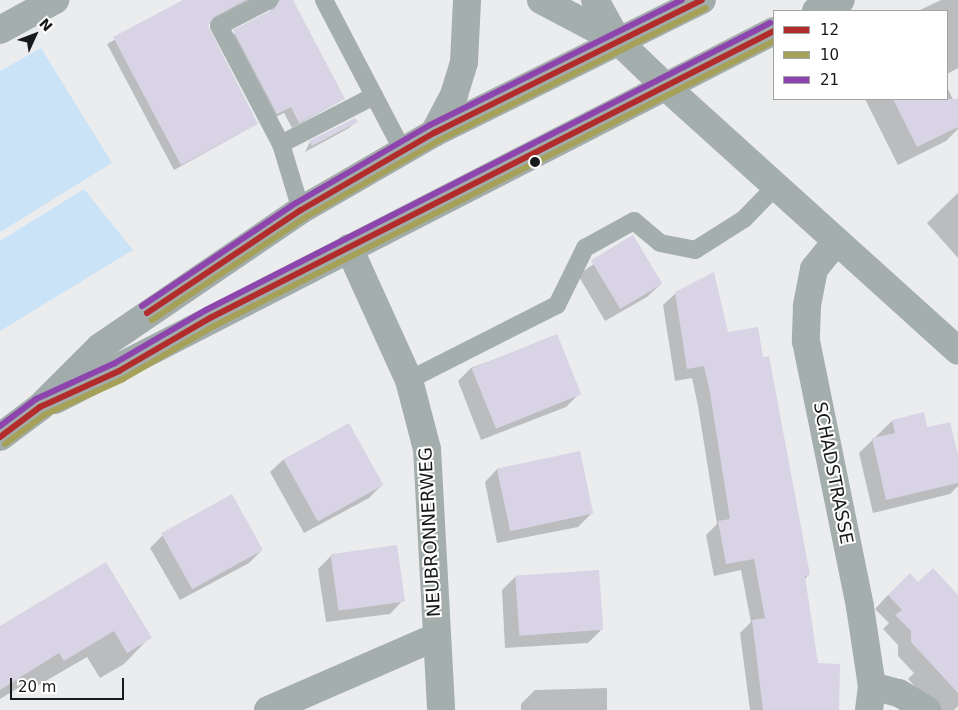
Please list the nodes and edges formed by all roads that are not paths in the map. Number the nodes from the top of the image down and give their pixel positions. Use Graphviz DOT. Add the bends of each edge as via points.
graph roads {
  1 [pos="55,0"];
  2 [pos="269,0"];
  3 [pos="324,0"];
  4 [pos="467,0"];
  5 [pos="541,0"];
  6 [pos="595,0"];
  7 [pos="702,0"];
  8 [pos="841,0"];
  9 [pos="818,10"];
  10 [pos="0,30"];
  11 [pos="773,32"];
  12 [pos="617,40"];
  13 [pos="664,84"];
  14 [pos="374,96"];
  15 [pos="434,132"];
  16 [pos="281,144"];
  17 [pos="403,151"];
  18 [pos="774,188"];
  19 [pos="301,210"];
  20 [pos="835,243"];
  21 [pos="349,248"];
  22 [pos="958,351"];
  23 [pos="409,380"];
  24 [pos="40,407"];
  25 [pos="0,437"];
  26 [pos="436,637"];
  27 [pos="870,698"];
  28 [pos="268,710"];
  29 [pos="441,710"];
  30 [pos="927,710"];
  1 -- 10 [label="street"];
  2 -- 16 [label="lane" via="219,26"];
  3 -- 14 [label="lane"];
  4 -- 15 [label="street" via="464,62 454,95"];
  5 -- 12 [label="street"];
  6 -- 12 [label="street"];
  7 -- 12 [label="main road"];
  8 -- 9 [label="main road"];
  11 -- 13 [label="main road"];
  12 -- 13 [label="street"];
  12 -- 15 [label="main road"];
  13 -- 18 [label="street"];
  13 -- 21 [label="main road"];
  14 -- 16 [label="lane"];
  14 -- 17 [label="lane"];
  15 -- 17 [label="main road"];
  16 -- 19 [label="lane"];
  17 -- 19 [label="main road"];
  18 -- 20 [label="street"];
  18 -- 23 [label="lane" via="744,219 695,250 660,243 634,221 584,248 557,305"];
  19 -- 24 [label="main road" via="100,347"];
  20 -- 22 [label="street"];
  20 -- 27 [label="street, SCHADSTRASSE" via="814,269 807,306 806,341"];
  21 -- 23 [label="street, NEUBRONNERWEG"];
  21 -- 24 [label="main road" via="119,371"];
  23 -- 26 [label="street, NEUBRONNERWEG" via="427,449"];
  24 -- 25 [label="main road"];
  26 -- 28 [label="street"];
  26 -- 29 [label="street, NEUBRONNERWEG"];
  27 -- 30 [label="street" via="899,693"];
}
